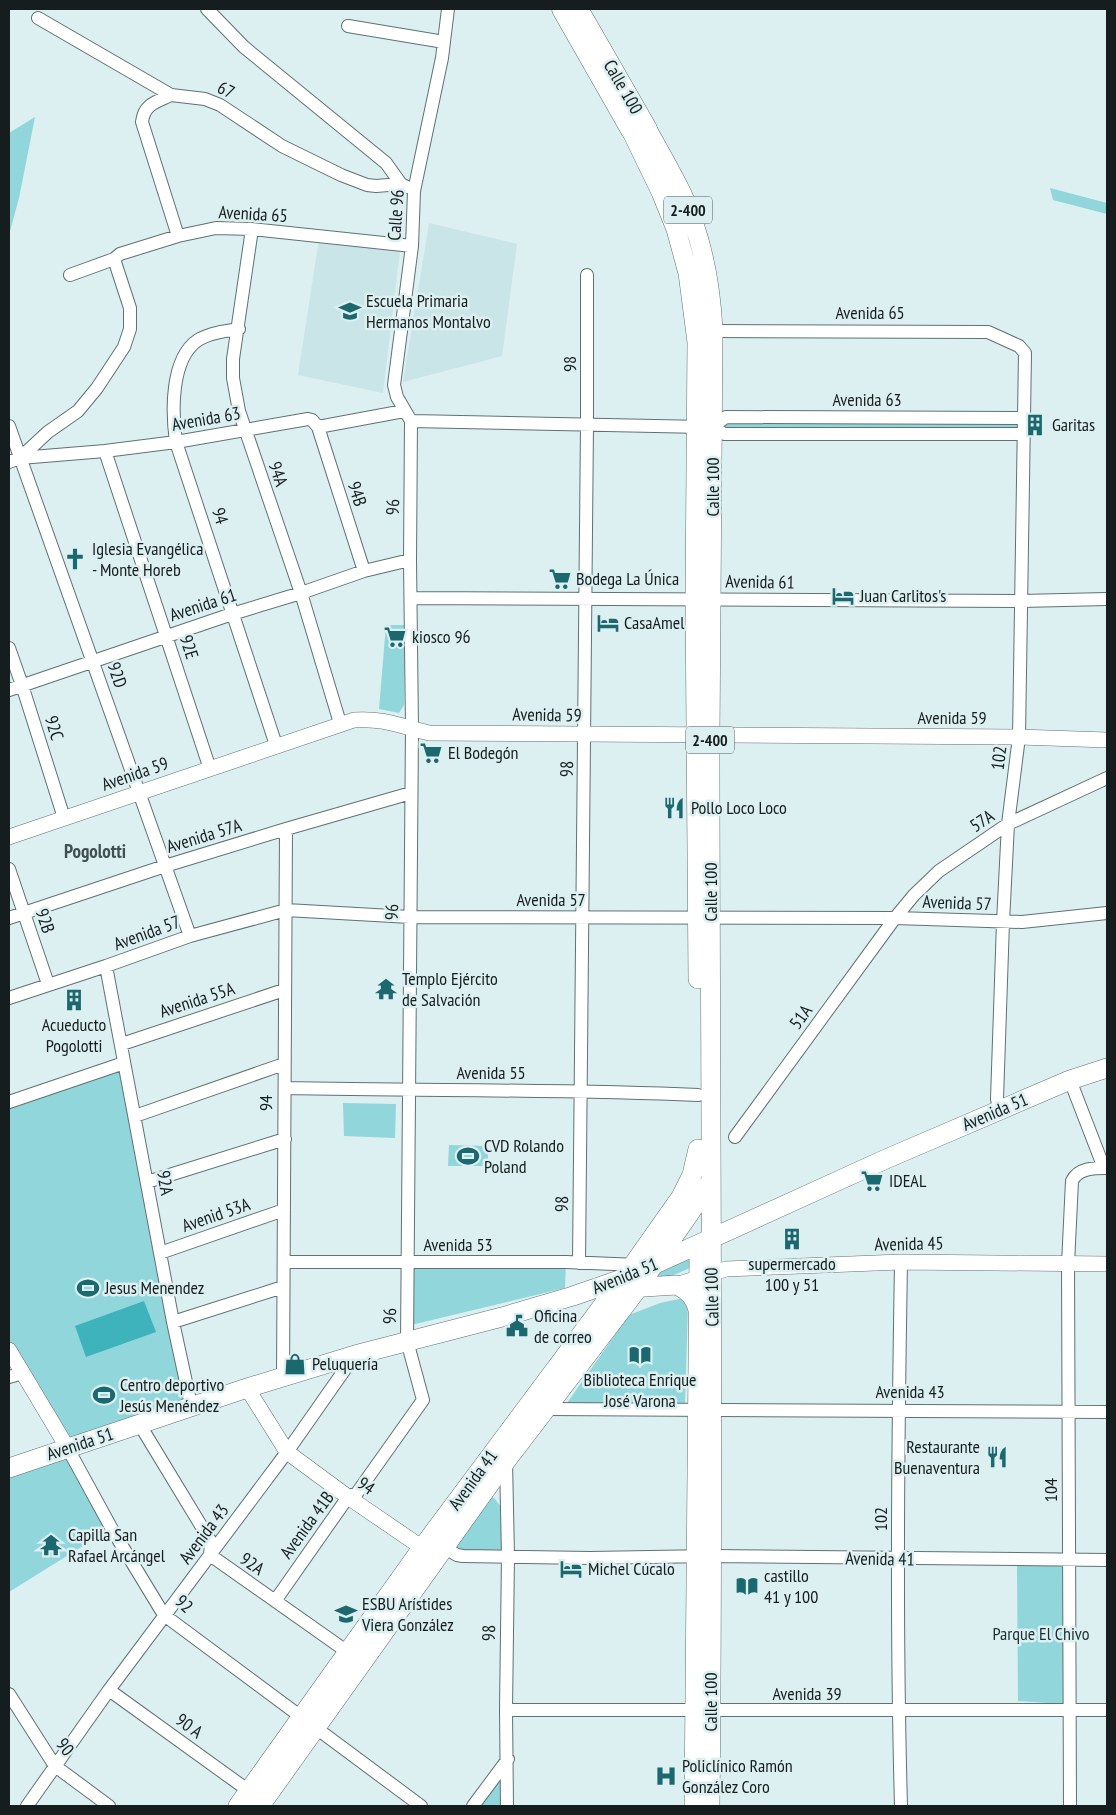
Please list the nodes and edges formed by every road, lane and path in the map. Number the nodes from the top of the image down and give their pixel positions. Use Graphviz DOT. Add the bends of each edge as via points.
graph roads {
  1 [pos="206,9"];
  2 [pos="448,9"];
  3 [pos="562,9"];
  4 [pos="578,9"];
  5 [pos="38,18"];
  6 [pos="348,26"];
  7 [pos="444,42"];
  8 [pos="171,95"];
  9 [pos="639,129"];
  10 [pos="401,184"];
  11 [pos="414,191"];
  12 [pos="252,229"];
  13 [pos="178,236"];
  14 [pos="412,246"];
  15 [pos="114,259"];
  16 [pos="587,275"];
  17 [pos="70,276"];
  18 [pos="239,328"];
  19 [pos="714,330"];
  20 [pos="1023,349"];
  21 [pos="408,416"];
  22 [pos="1024,418"];
  23 [pos="587,425"];
  24 [pos="9,426"];
  25 [pos="318,427"];
  26 [pos="704,427"];
  27 [pos="245,430"];
  28 [pos="1024,434"];
  29 [pos="176,442"];
  30 [pos="105,451"];
  31 [pos="14,460"];
  32 [pos="410,560"];
  33 [pos="364,571"];
  34 [pos="300,593"];
  35 [pos="585,597"];
  36 [pos="412,598"];
  37 [pos="704,598"];
  38 [pos="1107,599"];
  39 [pos="1021,601"];
  40 [pos="232,614"];
  41 [pos="167,636"];
  42 [pos="9,648"];
  43 [pos="94,662"];
  44 [pos="22,685"];
  45 [pos="9,690"];
  46 [pos="340,723"];
  47 [pos="412,729"];
  48 [pos="585,734"];
  49 [pos="703,735"];
  50 [pos="1019,737"];
  51 [pos="1107,740"];
  52 [pos="276,745"];
  53 [pos="210,768"];
  54 [pos="1107,778"];
  55 [pos="139,793"];
  56 [pos="411,793"];
  57 [pos="64,818"];
  58 [pos="1008,824"];
  59 [pos="286,829"];
  60 [pos="9,837"];
  61 [pos="165,866"];
  62 [pos="9,869"];
  63 [pos="286,910"];
  64 [pos="23,913"];
  65 [pos="1107,913"];
  66 [pos="410,917"];
  67 [pos="583,917"];
  68 [pos="9,918"];
  69 [pos="895,918"];
  70 [pos="704,919"];
  71 [pos="1003,922"];
  72 [pos="190,936"];
  73 [pos="106,966"];
  74 [pos="48,984"];
  75 [pos="284,990"];
  76 [pos="9,998"];
  77 [pos="122,1044"];
  78 [pos="124,1063"];
  79 [pos="284,1064"];
  80 [pos="1107,1068"];
  81 [pos="1070,1080"];
  82 [pos="285,1088"];
  83 [pos="409,1090"];
  84 [pos="581,1090"];
  85 [pos="698,1095"];
  86 [pos="9,1102"];
  87 [pos="999,1110"];
  88 [pos="135,1116"];
  89 [pos="735,1137"];
  90 [pos="285,1139"];
  91 [pos="698,1150"];
  92 [pos="1106,1168"];
  93 [pos="147,1182"];
  94 [pos="710,1182"];
  95 [pos="698,1202"];
  96 [pos="284,1210"];
  97 [pos="744,1224"];
  98 [pos="705,1242"];
  99 [pos="160,1253"];
  100 [pos="284,1262"];
  101 [pos="408,1262"];
  102 [pos="901,1262"];
  103 [pos="579,1263"];
  104 [pos="653,1264"];
  105 [pos="1068,1264"];
  106 [pos="1107,1264"];
  107 [pos="705,1275"];
  108 [pos="627,1280"];
  109 [pos="283,1286"];
  110 [pos="672,1286"];
  111 [pos="573,1296"];
  112 [pos="698,1311"];
  113 [pos="616,1318"];
  114 [pos="173,1322"];
  115 [pos="584,1329"];
  116 [pos="407,1341"];
  117 [pos="9,1350"];
  118 [pos="354,1355"];
  119 [pos="324,1365"];
  120 [pos="16,1375"];
  121 [pos="283,1378"];
  122 [pos="338,1378"];
  123 [pos="247,1388"];
  124 [pos="424,1400"];
  125 [pos="191,1406"];
  126 [pos="547,1409"];
  127 [pos="705,1409"];
  128 [pos="899,1410"];
  129 [pos="1068,1411"];
  130 [pos="1107,1412"];
  131 [pos="140,1424"];
  132 [pos="67,1447"];
  133 [pos="287,1452"];
  134 [pos="506,1461"];
  135 [pos="9,1468"];
  136 [pos="348,1497"];
  137 [pos="435,1551"];
  138 [pos="210,1555"];
  139 [pos="508,1556"];
  140 [pos="704,1556"];
  141 [pos="898,1559"];
  142 [pos="1107,1560"];
  143 [pos="1069,1561"];
  144 [pos="275,1601"];
  145 [pos="164,1615"];
  146 [pos="349,1653"];
  147 [pos="109,1690"];
  148 [pos="9,1694"];
  149 [pos="1070,1709"];
  150 [pos="506,1710"];
  151 [pos="1107,1710"];
  152 [pos="703,1711"];
  153 [pos="898,1711"];
  154 [pos="309,1723"];
  155 [pos="508,1759"];
  156 [pos="55,1766"];
  157 [pos="249,1791"];
  158 [pos="27,1806"];
  159 [pos="109,1806"];
  160 [pos="238,1806"];
  161 [pos="260,1806"];
  162 [pos="421,1806"];
  163 [pos="473,1806"];
  164 [pos="507,1806"];
  165 [pos="694,1806"];
  166 [pos="710,1806"];
  167 [pos="901,1806"];
  168 [pos="1070,1806"];
  1 -- 10 [label="street" via="244,47 386,163"];
  2 -- 7 [label="street, Calle 96"];
  3 -- 9 [label="highway, Calle 100 / 2-400"];
  4 -- 9 [label="highway, Calle 100 / 2-400"];
  5 -- 8 [label="street, 67"];
  6 -- 7 [label="street"];
  7 -- 11 [label="street, Calle 96"];
  8 -- 10 [label="street, 67" via="205,99 220,105 282,146 340,176 366,185"];
  8 -- 13 [label="street" via="147,107 142,122"];
  9 -- 19 [label="main road, Calle 100 / 2-400" via="684,197 699,240 712,298"];
  9 -- 26 [label="main road, Calle 100 / 2-400" via="676,229 688,272"];
  10 -- 11 [label="street"];
  11 -- 14 [label="street, Calle 96"];
  12 -- 13 [label="street, Avenida 65" via="216,228"];
  12 -- 14 [label="street, Avenida 65"];
  12 -- 18 [label="street, 94A"];
  13 -- 15 [label="street, Avenida 65" via="120,254"];
  14 -- 21 [label="street, Calle 96" via="394,385"];
  15 -- 17 [label="street, Avenida 65"];
  15 -- 31 [label="street" via="130,308 130,329 124,347 98,388 78,411"];
  16 -- 23 [label="street, 98"];
  18 -- 27 [label="street, 94A" via="233,378"];
  18 -- 29 [label="street, 94" via="196,341 186,354 173,399"];
  19 -- 20 [label="street, Avenida 65" via="988,332"];
  19 -- 26 [label="main road, Calle 100 / 2-400"];
  20 -- 22 [label="street, 102"];
  21 -- 23 [label="street, Avenida 63"];
  21 -- 25 [label="street, Avenida 63"];
  21 -- 32 [label="street, 96"];
  22 -- 26 [label="street, Avenida 63" via="726,416"];
  22 -- 28 [label="street, 102"];
  23 -- 26 [label="street, Avenida 63"];
  23 -- 35 [label="street, 98"];
  24 -- 31 [label="street, 92D"];
  25 -- 27 [label="street, Avenida 63" via="308,419"];
  25 -- 33 [label="street, 94B"];
  26 -- 28 [label="street, Avenida 63" via="724,434"];
  26 -- 37 [label="main road, Calle 100 / 2-400"];
  27 -- 29 [label="street, Avenida 63"];
  27 -- 34 [label="street, 94A"];
  28 -- 39 [label="street, 102"];
  29 -- 30 [label="street, Avenida 63"];
  29 -- 40 [label="street, 94"];
  30 -- 31 [label="street, Avenida 63"];
  30 -- 41 [label="street, 92E"];
  31 -- 43 [label="street, 92D"];
  32 -- 33 [label="street, Avenida 61"];
  32 -- 36 [label="street, 96"];
  33 -- 34 [label="street, Avenida 61"];
  34 -- 40 [label="street, Avenida 61"];
  34 -- 46 [label="street, 94A"];
  35 -- 36 [label="street, Avenida 61"];
  35 -- 37 [label="street, Avenida 61"];
  35 -- 48 [label="street, 98"];
  36 -- 47 [label="street, 96"];
  37 -- 39 [label="street, Avenida 61"];
  37 -- 49 [label="main road, Calle 100 / 2-400"];
  38 -- 39 [label="street, Avenida 61"];
  39 -- 50 [label="street, 102"];
  40 -- 41 [label="street, Avenida 61"];
  40 -- 52 [label="street, 94"];
  41 -- 43 [label="street, Avenida 61"];
  41 -- 53 [label="street, 92E"];
  42 -- 44 [label="street, 92C"];
  43 -- 44 [label="street, Avenida 61"];
  43 -- 55 [label="street, 92D"];
  44 -- 45 [label="street, Avenida 61"];
  44 -- 57 [label="street, 92C"];
  46 -- 47 [label="street, Avenida 59" via="371,719"];
  46 -- 52 [label="street, Avenida 59"];
  47 -- 48 [label="street, Avenida 59" via="429,733"];
  47 -- 56 [label="street, 96"];
  48 -- 49 [label="street, Avenida 59"];
  48 -- 67 [label="street, 98"];
  49 -- 50 [label="street, Avenida 59"];
  49 -- 70 [label="main road, Calle 100 / 2-400"];
  50 -- 51 [label="street, Avenida 59"];
  50 -- 58 [label="street, 102"];
  52 -- 53 [label="street, Avenida 59"];
  53 -- 55 [label="street, Avenida 59"];
  54 -- 58 [label="street, 57A"];
  55 -- 57 [label="street, Avenida 59"];
  55 -- 61 [label="street, 92D"];
  56 -- 59 [label="street, Avenida 57A"];
  56 -- 66 [label="street, 96"];
  57 -- 60 [label="street, Avenida 59"];
  58 -- 69 [label="street, 57A" via="939,871"];
  58 -- 71 [label="street, 102"];
  59 -- 61 [label="street, Avenida 57A"];
  59 -- 63 [label="street, 94"];
  61 -- 64 [label="street, Avenida 57A"];
  61 -- 72 [label="street, 92D"];
  62 -- 64 [label="street, 92B"];
  63 -- 66 [label="street, Avenida 57"];
  63 -- 72 [label="street, Avenida 57"];
  63 -- 75 [label="street, 94"];
  64 -- 68 [label="street, Avenida 57A"];
  64 -- 74 [label="street, 92B"];
  65 -- 71 [label="street, Avenida 57"];
  66 -- 67 [label="street, Avenida 57"];
  66 -- 83 [label="street, 96"];
  67 -- 70 [label="street, Avenida 57"];
  67 -- 84 [label="street, 98"];
  69 -- 70 [label="street, Avenida 57"];
  69 -- 71 [label="street, Avenida 57"];
  69 -- 89 [label="street, 51A"];
  70 -- 85 [label="main road, Calle 100 / 2-400"];
  70 -- 94 [label="main road, Calle 100 / 2-400"];
  71 -- 87 [label="street, 102"];
  72 -- 73 [label="street, Avenida 57"];
  73 -- 74 [label="street, Avenida 57"];
  73 -- 77 [label="street, 92A"];
  74 -- 76 [label="street, Avenida 57"];
  75 -- 77 [label="street, Avenida 55A"];
  75 -- 79 [label="street, 94"];
  77 -- 78 [label="street, 92A"];
  78 -- 86 [label="street"];
  78 -- 88 [label="street, 92A"];
  79 -- 82 [label="street, 94"];
  79 -- 88 [label="street"];
  80 -- 81 [label="main road, Avenida 51"];
  81 -- 87 [label="main road, Avenida 51"];
  81 -- 92 [label="street"];
  82 -- 83 [label="street, Avenida 55"];
  82 -- 90 [label="street, 94"];
  83 -- 84 [label="street, Avenida 55"];
  83 -- 101 [label="street, 96"];
  84 -- 85 [label="street, Avenida 55"];
  84 -- 103 [label="street, 98"];
  85 -- 91 [label="main road, Calle 100 / 2-400"];
  87 -- 97 [label="main road, Avenida 51"];
  88 -- 93 [label="street, 92A"];
  90 -- 93 [label="street"];
  90 -- 96 [label="street, 94"];
  91 -- 95 [label="main road, Calle 100 / 2-400"];
  91 -- 108 [label="main road, Avenida 41" via="687,1187"];
  92 -- 105 [label="street, 104" via="1081,1171 1072,1180"];
  93 -- 99 [label="street, 92A"];
  94 -- 95 [label="main road"];
  94 -- 97 [label="main road" via="718,1216"];
  94 -- 98 [label="main road, Calle 100 / 2-400"];
  95 -- 98 [label="main road, Calle 100 / 2-400"];
  95 -- 104 [label="main road"];
  96 -- 99 [label="street, Avenid 53A"];
  96 -- 100 [label="street, 94"];
  97 -- 98 [label="main road, Avenida 51"];
  98 -- 104 [label="main road, Avenida 51"];
  98 -- 107 [label="main road, Calle 100"];
  99 -- 114 [label="street, 92A"];
  100 -- 101 [label="street, Avenida 53"];
  100 -- 109 [label="street, 94"];
  101 -- 103 [label="street, Avenida 53"];
  101 -- 116 [label="street, 96"];
  102 -- 105 [label="street, Avenida 45"];
  102 -- 107 [label="street, Avenida 45" via="726,1269"];
  102 -- 128 [label="street, 102"];
  103 -- 108 [label="street, Avenida 53"];
  104 -- 108 [label="main road, Avenida 51"];
  105 -- 106 [label="street, Avenida 45"];
  105 -- 129 [label="street, 104"];
  107 -- 110 [label="street, Avenida 45"];
  107 -- 112 [label="main road, Calle 100"];
  107 -- 127 [label="main road, Calle 100"];
  108 -- 110 [label="main road"];
  108 -- 111 [label="main road, Avenida 51"];
  108 -- 113 [label="main road, Avenida 41"];
  108 -- 115 [label="main road, Avenida 41"];
  109 -- 114 [label="street"];
  109 -- 121 [label="street, 94"];
  110 -- 112 [label="main road" via="683,1288 694,1297"];
  110 -- 113 [label="main road" via="638,1301"];
  111 -- 115 [label="main road" via="581,1299 588,1310"];
  111 -- 116 [label="main road, Avenida 51"];
  112 -- 127 [label="main road, Calle 100"];
  113 -- 126 [label="main road, Avenida 41"];
  114 -- 125 [label="street, 92A"];
  115 -- 137 [label="main road, Avenida 41"];
  116 -- 118 [label="main road, Avenida 51"];
  116 -- 124 [label="street, 96"];
  117 -- 120 [label="street, 92"];
  118 -- 119 [label="main road, Avenida 51"];
  118 -- 122 [label="street, Avenida 43"];
  119 -- 121 [label="main road, Avenida 51"];
  119 -- 122 [label="street" via="334,1369"];
  120 -- 132 [label="street, 92"];
  121 -- 123 [label="main road, Avenida 51"];
  122 -- 133 [label="street, Avenida 43"];
  123 -- 125 [label="main road, Avenida 51"];
  123 -- 133 [label="street, 94"];
  124 -- 136 [label="street, Avenida 41B" via="357,1493"];
  125 -- 131 [label="main road, Avenida 51"];
  126 -- 127 [label="street, Avenida 43"];
  126 -- 134 [label="main road, Avenida 41"];
  127 -- 128 [label="street, Avenida 43"];
  127 -- 140 [label="main road, Calle 100"];
  128 -- 129 [label="street, Avenida 43"];
  128 -- 141 [label="street, 102"];
  129 -- 130 [label="street, Avenida 43"];
  129 -- 143 [label="street, 104"];
  131 -- 132 [label="main road, Avenida 51"];
  131 -- 138 [label="street" via="211,1542"];
  132 -- 135 [label="main road, Avenida 51"];
  132 -- 145 [label="street, 92"];
  133 -- 136 [label="street, 94"];
  133 -- 138 [label="street, Avenida 43"];
  134 -- 137 [label="main road, Avenida 41"];
  134 -- 139 [label="street, 98"];
  136 -- 137 [label="street, 94"];
  136 -- 144 [label="street, Avenida 41B"];
  137 -- 139 [label="street, Avenida 41" via="463,1556"];
  137 -- 146 [label="main road, Avenida 41"];
  137 -- 154 [label="main road, Avenida 41"];
  138 -- 144 [label="street, 92A"];
  138 -- 145 [label="street, Avenida 43"];
  139 -- 140 [label="street, Avenida 41"];
  139 -- 150 [label="street, 98"];
  140 -- 141 [label="street, Avenida 41"];
  140 -- 152 [label="main road, Calle 100"];
  141 -- 143 [label="street, Avenida 41"];
  141 -- 153 [label="street, 102"];
  142 -- 143 [label="street, Avenida 41"];
  143 -- 149 [label="street, 104"];
  144 -- 146 [label="street, 92A"];
  145 -- 147 [label="street, Avenida 43"];
  145 -- 154 [label="street, 92"];
  146 -- 154 [label="main road, Avenida 41"];
  147 -- 156 [label="street, Avenida 43"];
  147 -- 157 [label="street, 90 A"];
  148 -- 156 [label="street, 90"];
  149 -- 151 [label="street, Avenida 39"];
  149 -- 153 [label="street, Avenida 39"];
  149 -- 168 [label="street, 104"];
  150 -- 152 [label="street, Avenida 39"];
  150 -- 155 [label="street, 98"];
  152 -- 153 [label="street, Avenida 39"];
  152 -- 165 [label="main road, Calle 100"];
  152 -- 166 [label="main road, Calle 100"];
  153 -- 167 [label="street, 102"];
  154 -- 157 [label="main road, Avenida 41"];
  154 -- 161 [label="main road, Avenida 41"];
  154 -- 162 [label="street, 92"];
  155 -- 163 [label="street"];
  155 -- 164 [label="street, 98"];
  156 -- 158 [label="street, Avenida 43"];
  156 -- 159 [label="street, 90"];
  157 -- 160 [label="main road, Avenida 41"];
}
